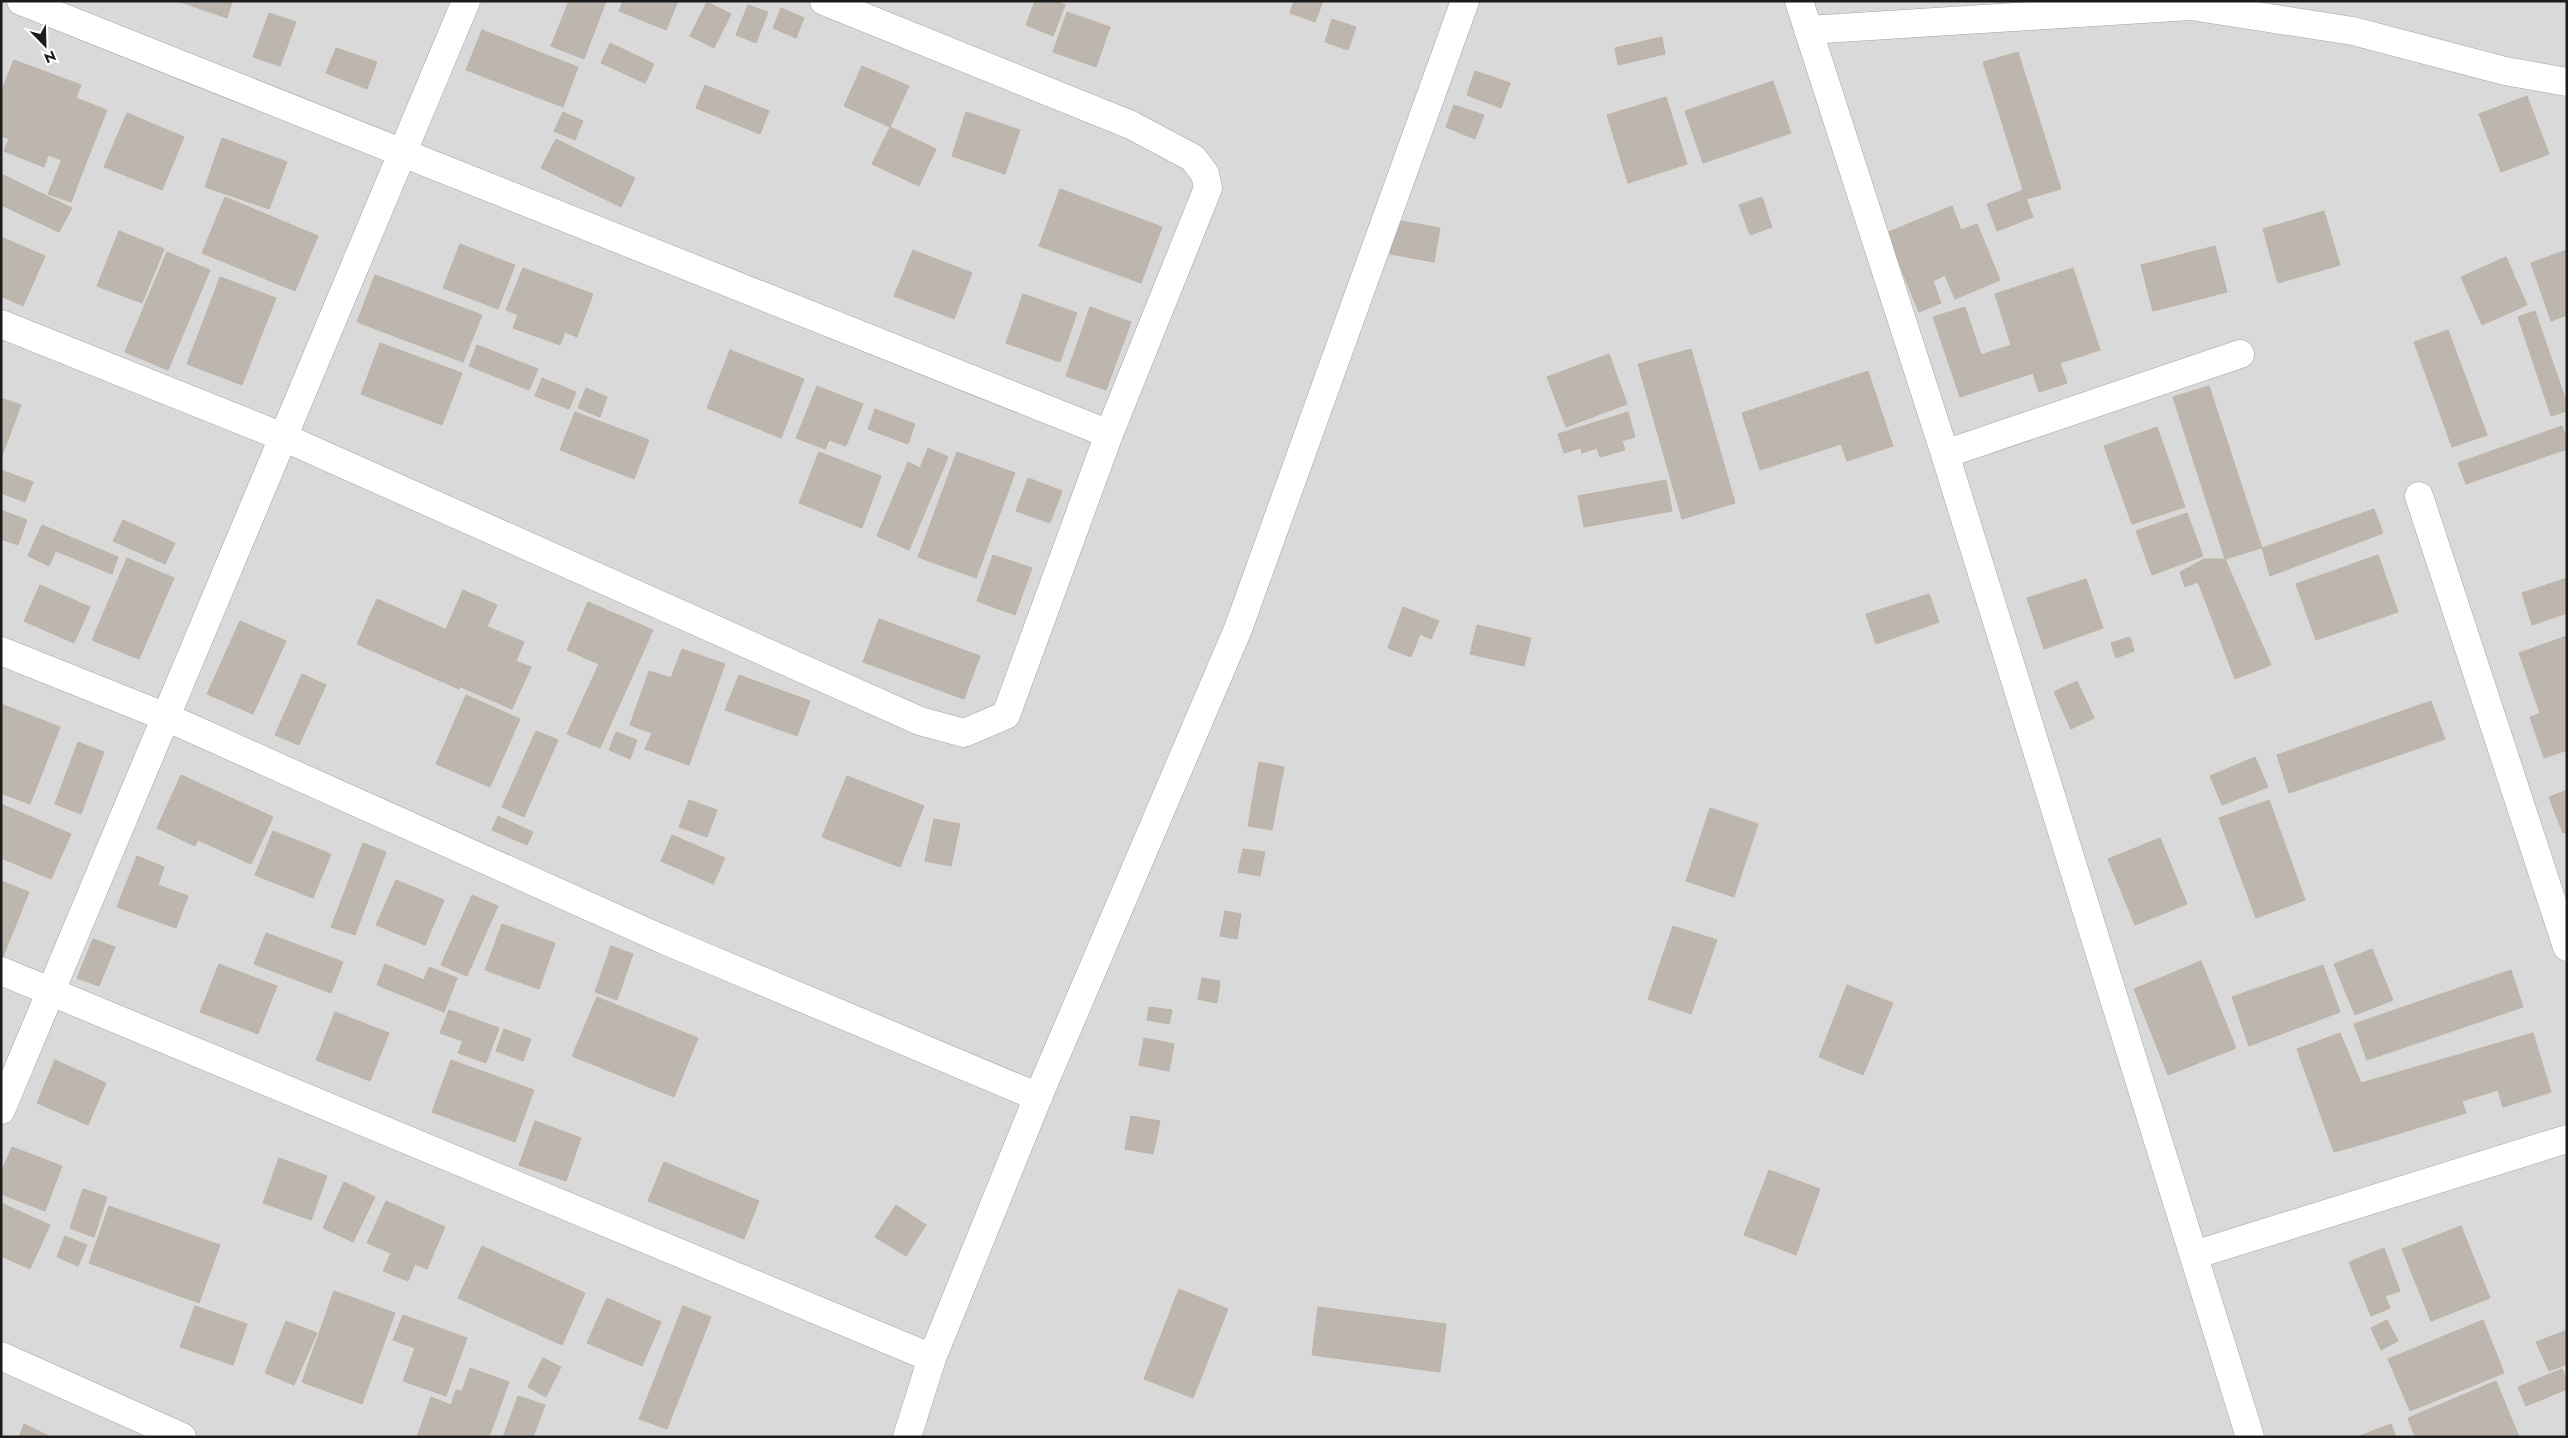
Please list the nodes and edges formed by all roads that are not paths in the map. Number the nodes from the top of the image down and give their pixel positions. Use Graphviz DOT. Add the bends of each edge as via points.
graph roads {
  1 [pos="22,1"];
  2 [pos="466,1"];
  3 [pos="824,1"];
  4 [pos="1464,1"];
  5 [pos="1799,1"];
  6 [pos="1808,30"];
  7 [pos="2567,82"];
  8 [pos="403,154"];
  9 [pos="1,324"];
  10 [pos="2240,354"];
  11 [pos="1109,434"];
  12 [pos="284,437"];
  13 [pos="1945,454"];
  14 [pos="2419,496"];
  15 [pos="1,650"];
  16 [pos="166,717"];
  17 [pos="2567,947"];
  18 [pos="1,971"];
  19 [pos="51,991"];
  20 [pos="1038,1097"];
  21 [pos="1,1110"];
  22 [pos="2567,1139"];
  23 [pos="2194,1255"];
  24 [pos="1,1356"];
  25 [pos="932,1358"];
  26 [pos="182,1437"];
  27 [pos="907,1437"];
  28 [pos="2250,1437"];
  1 -- 8 [label="street"];
  2 -- 8 [label="street"];
  3 -- 11 [label="street" via="1131,125 1193,158 1204,174 1208,188"];
  4 -- 20 [label="street" via="1238,629"];
  5 -- 6 [label="street"];
  6 -- 7 [label="street" via="2191,6 2353,31 2505,71"];
  6 -- 13 [label="street"];
  8 -- 11 [label="street"];
  8 -- 12 [label="street"];
  9 -- 12 [label="street"];
  10 -- 13 [label="street"];
  11 -- 12 [label="street" via="1006,715 964,733 920,721"];
  12 -- 16 [label="street"];
  13 -- 23 [label="street"];
  14 -- 17 [label="street"];
  15 -- 16 [label="street"];
  16 -- 19 [label="street"];
  16 -- 20 [label="street" via="662,938"];
  18 -- 19 [label="street"];
  19 -- 21 [label="street"];
  19 -- 25 [label="street"];
  20 -- 25 [label="street"];
  22 -- 23 [label="street"];
  23 -- 28 [label="street"];
  24 -- 26 [label="street"];
  25 -- 27 [label="street"];
}
